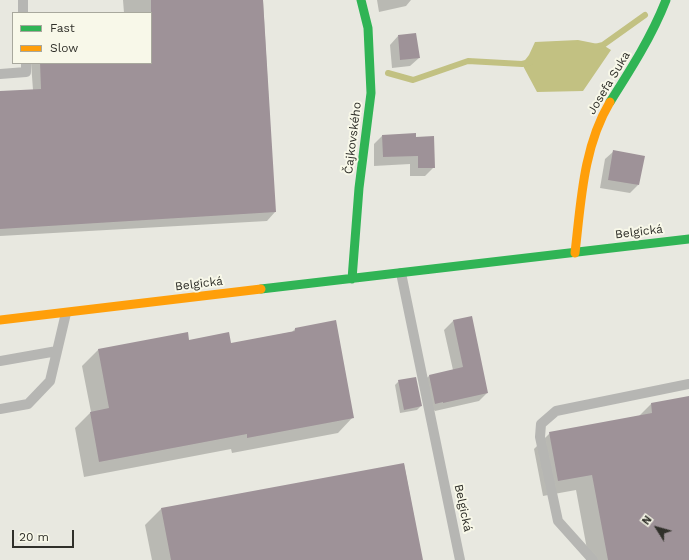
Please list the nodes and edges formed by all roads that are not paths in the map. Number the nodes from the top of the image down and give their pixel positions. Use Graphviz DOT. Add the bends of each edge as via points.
graph roads {
  1 [pos="23,0"];
  2 [pos="362,0"];
  3 [pos="666,0"];
  4 [pos="23,12"];
  5 [pos="26,64"];
  6 [pos="0,74"];
  7 [pos="689,239"];
  8 [pos="575,253"];
  9 [pos="401,273"];
  10 [pos="352,279"];
  11 [pos="66,313"];
  12 [pos="0,320"];
  13 [pos="57,351"];
  14 [pos="0,361"];
  15 [pos="689,384"];
  16 [pos="0,409"];
  17 [pos="460,560"];
  18 [pos="593,560"];
  1 -- 4 [label="lane"];
  2 -- 10 [label="street, Čajkovského" via="368,28 371,93 359,188"];
  3 -- 8 [label="street, Josefa Suka" via="641,52 600,117 586,164"];
  5 -- 6 [label="lane" via="26,72"];
  7 -- 8 [label="street, Belgická"];
  8 -- 9 [label="street, Belgická"];
  9 -- 10 [label="street, Belgická"];
  9 -- 17 [label="lane, Belgická"];
  10 -- 11 [label="street, Belgická"];
  11 -- 12 [label="street, Belgická"];
  11 -- 13 [label="lane"];
  13 -- 14 [label="lane"];
  13 -- 16 [label="lane" via="50,381 28,404"];
  15 -- 18 [label="lane" via="556,411 541,424 540,437 558,521"];
}
